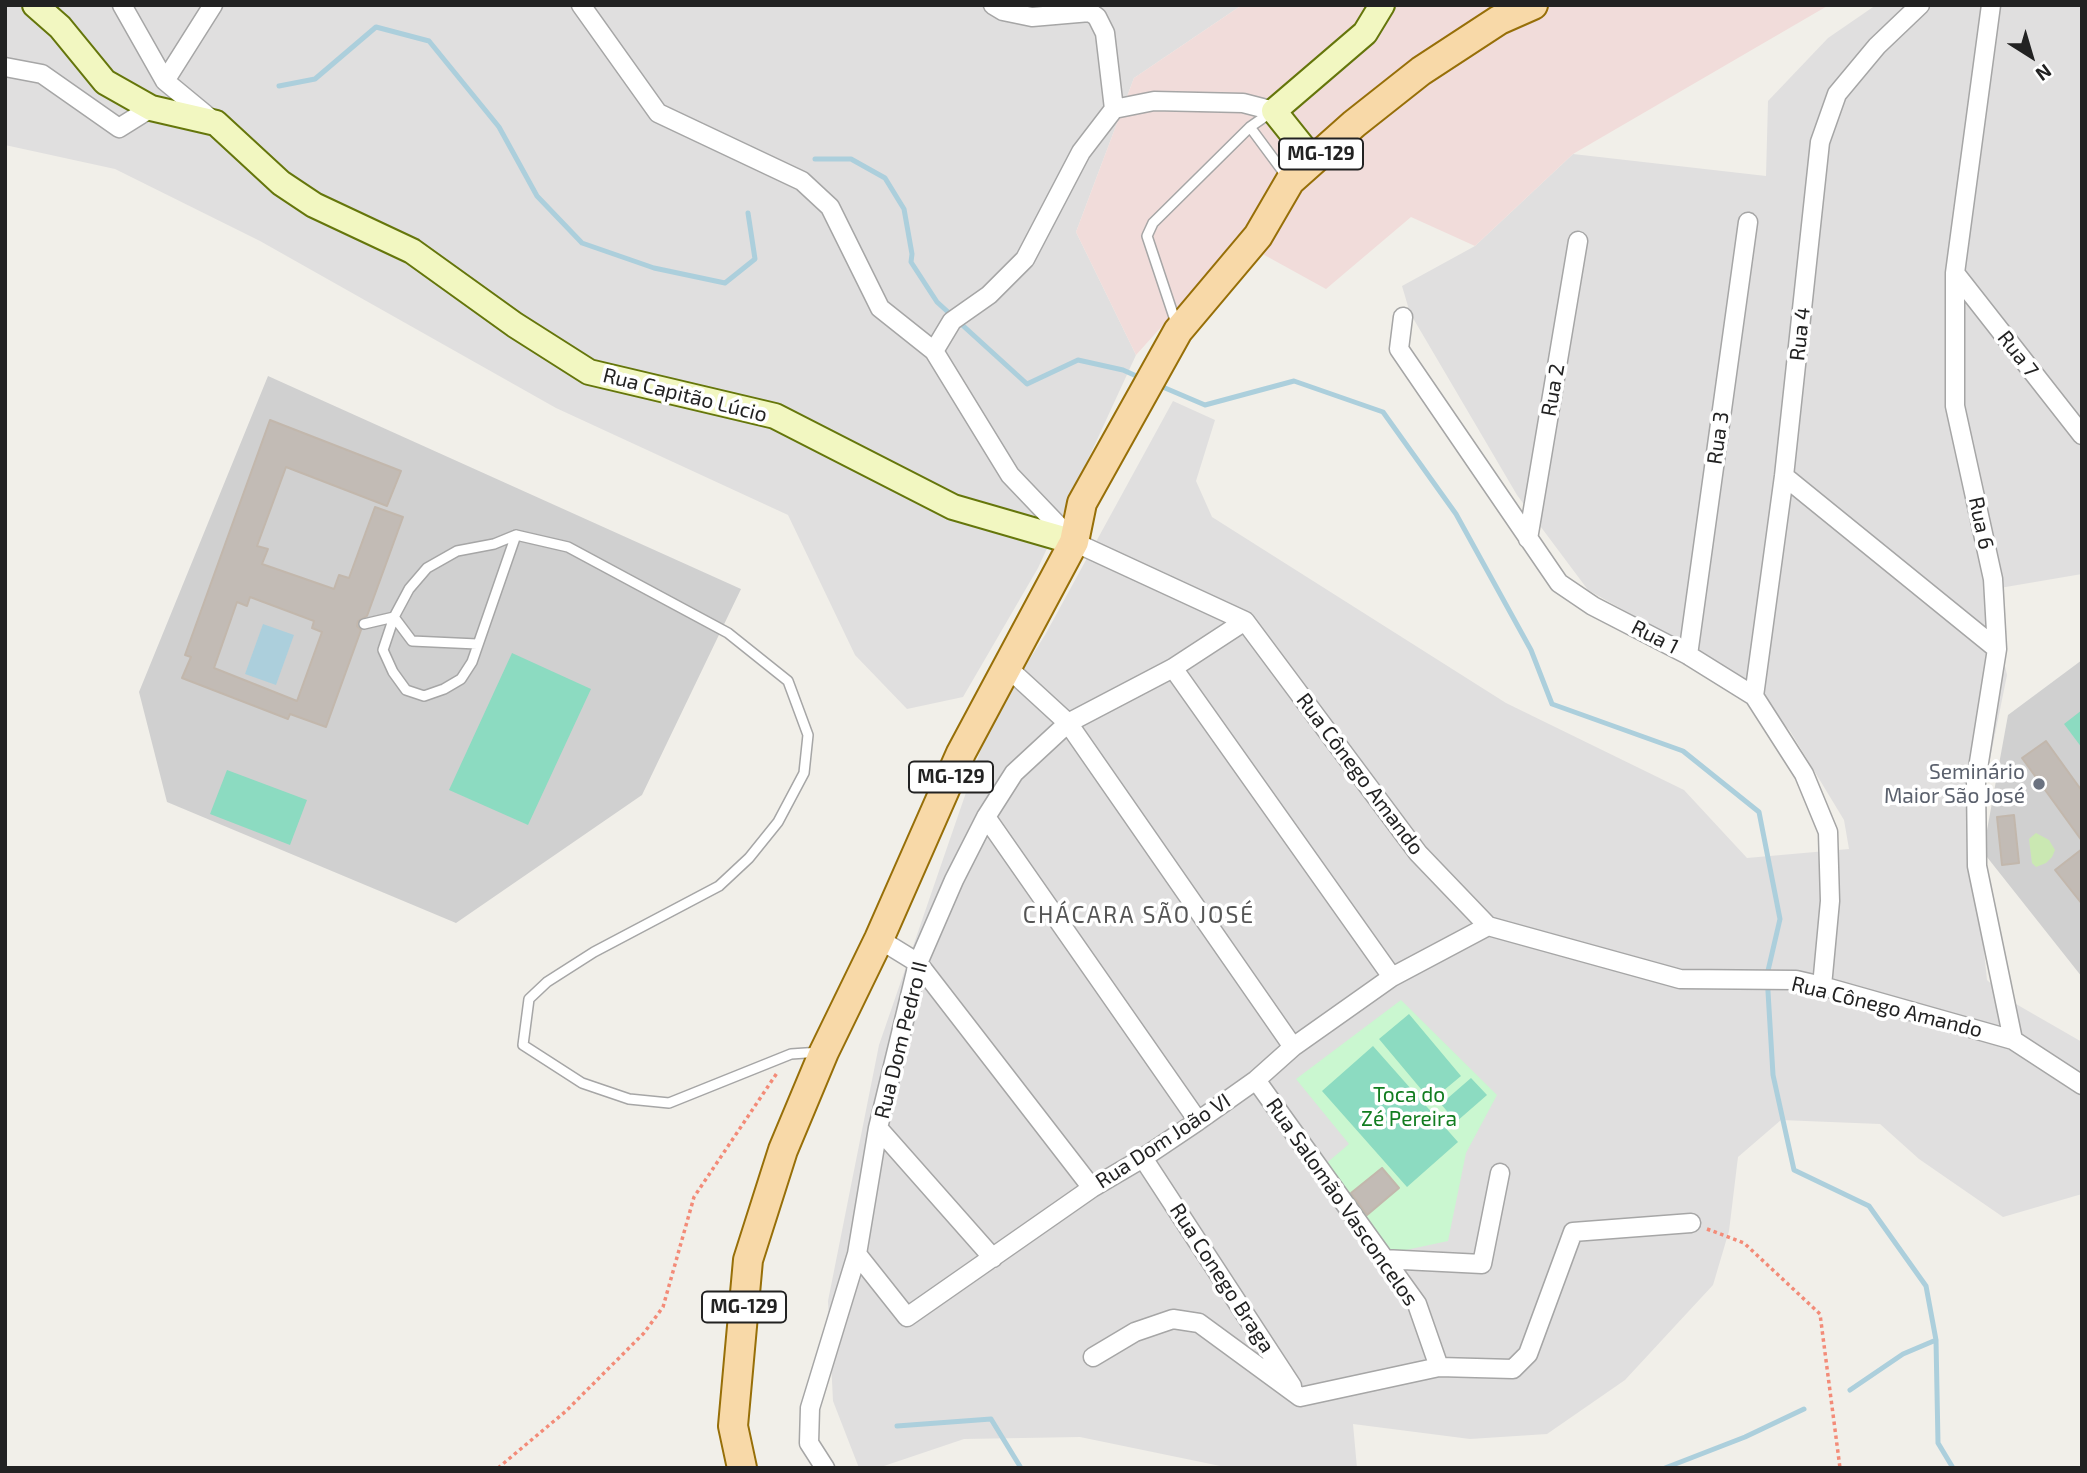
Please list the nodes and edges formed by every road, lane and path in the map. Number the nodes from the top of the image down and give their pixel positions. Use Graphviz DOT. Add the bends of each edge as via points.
graph roads {
  1 [pos="35,5"];
  2 [pos="122,5"];
  3 [pos="213,5"];
  4 [pos="581,5"];
  5 [pos="993,5"];
  6 [pos="1382,5"];
  7 [pos="1533,5"];
  8 [pos="1920,5"];
  9 [pos="1992,5"];
  10 [pos="5,67"];
  11 [pos="165,81"];
  12 [pos="151,108"];
  13 [pos="1114,109"];
  14 [pos="1274,111"];
  15 [pos="216,123"];
  16 [pos="1250,127"];
  17 [pos="1314,161"];
  18 [pos="1290,181"];
  19 [pos="1748,222"];
  20 [pos="1578,241"];
  21 [pos="1955,273"];
  22 [pos="1403,317"];
  23 [pos="1178,331"];
  24 [pos="934,351"];
  25 [pos="2081,429"];
  26 [pos="1784,475"];
  27 [pos="516,535"];
  28 [pos="1528,538"];
  29 [pos="1074,542"];
  30 [pos="394,617"];
  31 [pos="1245,621"];
  32 [pos="364,624"];
  33 [pos="477,644"];
  34 [pos="1997,649"];
  35 [pos="1688,654"];
  36 [pos="1008,668"];
  37 [pos="1173,668"];
  38 [pos="1754,696"];
  39 [pos="1068,723"];
  40 [pos="986,817"];
  41 [pos="1488,926"];
  42 [pos="879,939"];
  43 [pos="918,963"];
  44 [pos="1392,977"];
  45 [pos="1822,986"];
  46 [pos="2013,1040"];
  47 [pos="1293,1048"];
  48 [pos="824,1052"];
  49 [pos="790,1054"];
  50 [pos="1255,1080"];
  51 [pos="2082,1085"];
  52 [pos="1198,1121"];
  53 [pos="878,1128"];
  54 [pos="1143,1158"];
  55 [pos="1500,1173"];
  56 [pos="1092,1188"];
  57 [pos="1691,1223"];
  58 [pos="857,1254"];
  59 [pos="993,1258"];
  60 [pos="1383,1259"];
  61 [pos="1093,1356"];
  62 [pos="1439,1367"];
  63 [pos="1300,1397"];
  64 [pos="498,1468"];
  65 [pos="742,1468"];
  66 [pos="825,1468"];
  67 [pos="1840,1468"];
  1 -- 12 [label="street, Rua Capitão Lúcio" via="60,27 105,82"];
  2 -- 11 [label="street"];
  3 -- 11 [label="street"];
  4 -- 24 [label="street" via="658,113 802,181 830,207 880,308"];
  5 -- 13 [label="street" via="1032,17 1090,12 1097,17 1105,33"];
  6 -- 14 [label="street" via="1365,33"];
  7 -- 17 [label="main road, MG-129" via="1499,20 1421,71"];
  8 -- 26 [label="street, Rua 4" via="1837,94 1820,142"];
  9 -- 21 [label="street, Rua 6"];
  10 -- 12 [label="street" via="42,74 119,128"];
  11 -- 15 [label="street"];
  12 -- 15 [label="street, Rua Capitão Lúcio"];
  13 -- 14 [label="street" via="1167,102 1243,103"];
  13 -- 24 [label="street" via="1082,152 1025,259 989,295 952,321"];
  14 -- 16 [label="lane"];
  14 -- 17 [label="street"];
  15 -- 29 [label="street, Rua Capitão Lúcio" via="292,191 412,251 589,372 775,416 953,507"];
  16 -- 18 [label="lane"];
  16 -- 23 [label="lane" via="1153,223 1147,236"];
  17 -- 18 [label="main road, MG-129"];
  18 -- 23 [label="main road, MG-129" via="1258,236"];
  19 -- 35 [label="street, Rua 3"];
  20 -- 28 [label="street, Rua 2"];
  21 -- 25 [label="street, Rua 7"];
  21 -- 34 [label="street, Rua 6" via="1955,406 1993,579"];
  22 -- 28 [label="street, Rua 1" via="1399,349"];
  23 -- 29 [label="main road, MG-129" via="1082,503"];
  24 -- 29 [label="street" via="1010,475"];
  26 -- 34 [label="street"];
  26 -- 38 [label="street, Rua 4"];
  27 -- 30 [label="lane" via="457,551 427,568"];
  27 -- 33 [label="lane"];
  27 -- 49 [label="lane" via="568,547 728,633 788,681 808,735 803,773 778,822 748,858 719,886 547,982 529,999 523,1045 582,1083 629,1100 669,1103"];
  28 -- 35 [label="street, Rua 1" via="1559,583 1593,606"];
  29 -- 31 [label="street, Rua Capitão Lúcio"];
  29 -- 36 [label="main road, MG-129"];
  30 -- 32 [label="lane"];
  30 -- 33 [label="lane" via="412,641"];
  30 -- 33 [label="lane" via="383,650 406,690 424,696 461,679"];
  31 -- 37 [label="street, Rua Dom Pedro II"];
  31 -- 41 [label="street, Rua Cônego Amando" via="1418,853"];
  34 -- 46 [label="street, Rua 6" via="1976,782 1976,866"];
  35 -- 38 [label="street, Rua 1"];
  36 -- 39 [label="street"];
  36 -- 42 [label="main road, MG-129" via="961,753"];
  37 -- 39 [label="street, Rua Dom Pedro II"];
  37 -- 44 [label="street"];
  38 -- 45 [label="street, Rua 1" via="1804,774 1828,832 1830,901"];
  39 -- 40 [label="street, Rua Dom Pedro II" via="1014,773"];
  39 -- 47 [label="street"];
  40 -- 43 [label="street, Rua Dom Pedro II"];
  40 -- 52 [label="street"];
  41 -- 44 [label="street, Rua Dom João VI"];
  41 -- 45 [label="street, Rua Cônego Amando" via="1680,979 1796,980"];
  42 -- 43 [label="street"];
  42 -- 48 [label="main road, MG-129"];
  43 -- 53 [label="street, Rua Dom Pedro II"];
  43 -- 56 [label="street"];
  44 -- 47 [label="street, Rua Dom João VI"];
  45 -- 46 [label="street, Rua Cônego Amando"];
  46 -- 51 [label="street, Rua Cônego Amando"];
  47 -- 50 [label="street, Rua Dom João VI"];
  48 -- 49 [label="lane"];
  48 -- 65 [label="main road, MG-129" via="783,1150 748,1260 733,1426"];
  49 -- 64 [label="path" via="694,1197 663,1307 644,1333 566,1411"];
  50 -- 52 [label="street, Rua Dom João VI"];
  50 -- 60 [label="street, Rua Salomão Vasconcelos"];
  52 -- 54 [label="street, Rua Dom João VI"];
  53 -- 58 [label="street, Rua Dom Pedro II"];
  53 -- 59 [label="street"];
  54 -- 56 [label="street, Rua Dom João VI"];
  54 -- 63 [label="street, Rua Conego Braga"];
  55 -- 60 [label="street" via="1482,1264"];
  56 -- 59 [label="street, Rua Dom João VI"];
  57 -- 62 [label="street" via="1573,1232 1528,1354 1513,1369"];
  57 -- 67 [label="path" via="1744,1243 1820,1314"];
  58 -- 59 [label="street, Rua Dom João VI" via="908,1317"];
  58 -- 66 [label="street, Rua Dom Pedro II" via="810,1408 809,1443"];
  60 -- 62 [label="street, Rua Salomão Vasconcelos" via="1417,1304"];
  61 -- 63 [label="street" via="1135,1332 1173,1319 1199,1323"];
  62 -- 63 [label="street"];
}
